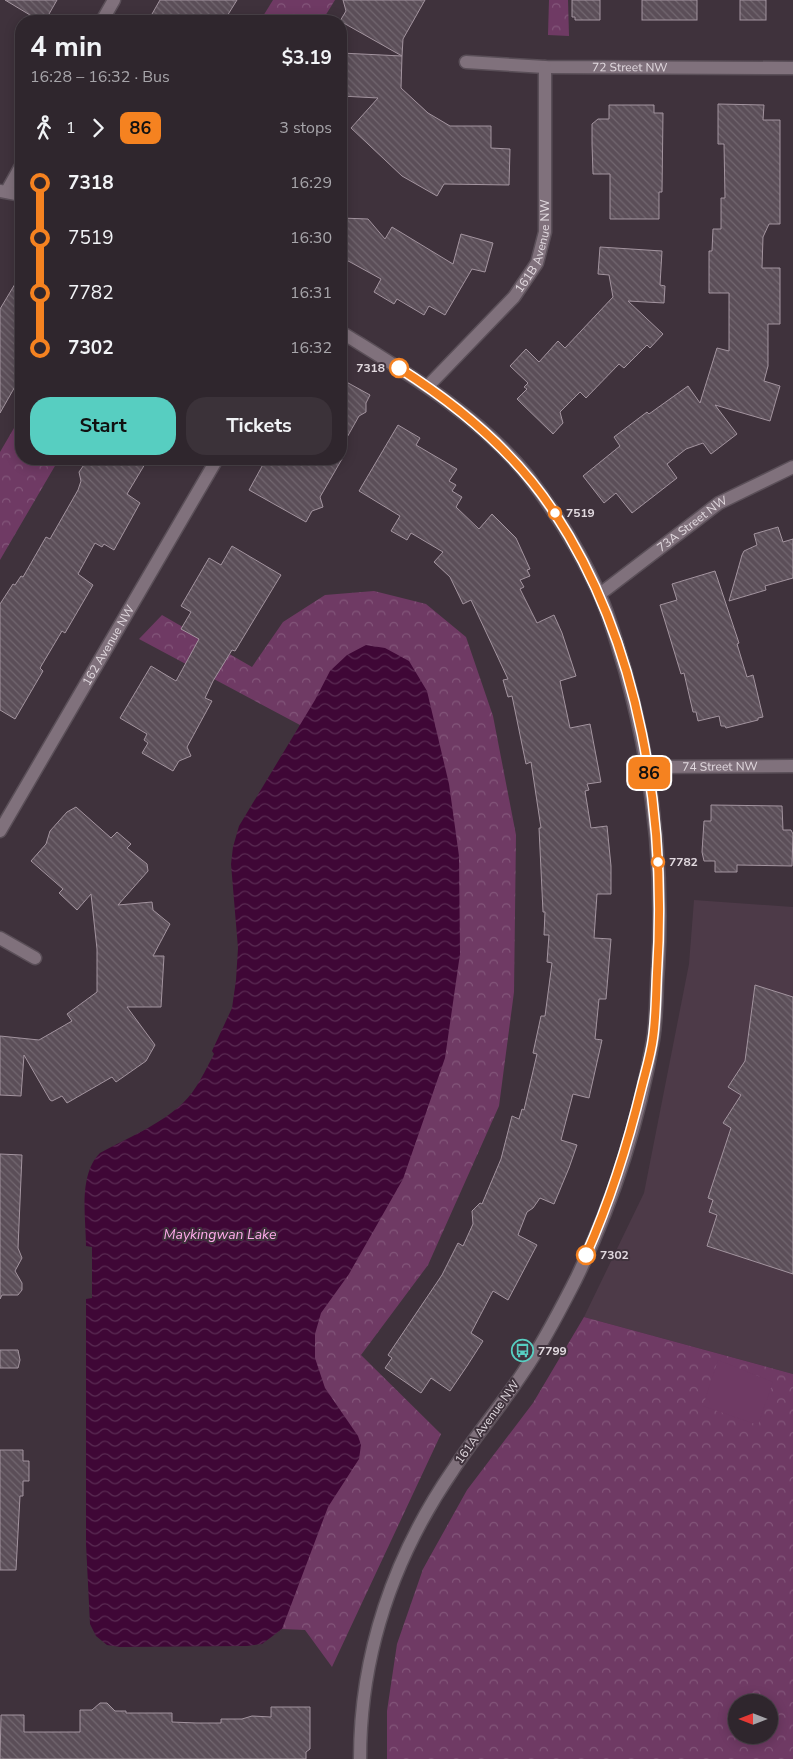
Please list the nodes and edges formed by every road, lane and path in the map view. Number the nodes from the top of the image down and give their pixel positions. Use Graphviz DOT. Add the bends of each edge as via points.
graph roads {
  1 [pos="114,0"];
  2 [pos="105,15"];
  3 [pos="466,62"];
  4 [pos="545,67"];
  5 [pos="793,68"];
  6 [pos="15,175"];
  7 [pos="4,191"];
  8 [pos="347,336"];
  9 [pos="428,386"];
  10 [pos="214,465"];
  11 [pos="793,467"];
  12 [pos="600,594"];
  13 [pos="793,766"];
  14 [pos="648,767"];
  15 [pos="0,831"];
  16 [pos="0,938"];
  17 [pos="35,958"];
  18 [pos="360,1759"];
  1 -- 2 [label="street"];
  3 -- 4 [label="street, 72 Street NW"];
  4 -- 5 [label="street, 72 Street NW"];
  4 -- 9 [label="street, 161B Avenue NW" via="545,232 537,263 514,297"];
  6 -- 7 [label="street"];
  8 -- 9 [label="street, 161A Avenue NW"];
  9 -- 12 [label="street, 161A Avenue NW" via="464,413 524,472 554,511"];
  10 -- 15 [label="street, 162 Avenue NW"];
  11 -- 12 [label="street, 73A Street NW" via="718,503"];
  12 -- 14 [label="street, 161A Avenue NW" via="630,690"];
  13 -- 14 [label="street, 74 Street NW"];
  14 -- 18 [label="street, 161A Avenue NW" via="658,848 660,900 653,1038 621,1163 598,1228 548,1334 452,1471 391,1585 369,1660"];
  16 -- 17 [label="street"];
}
